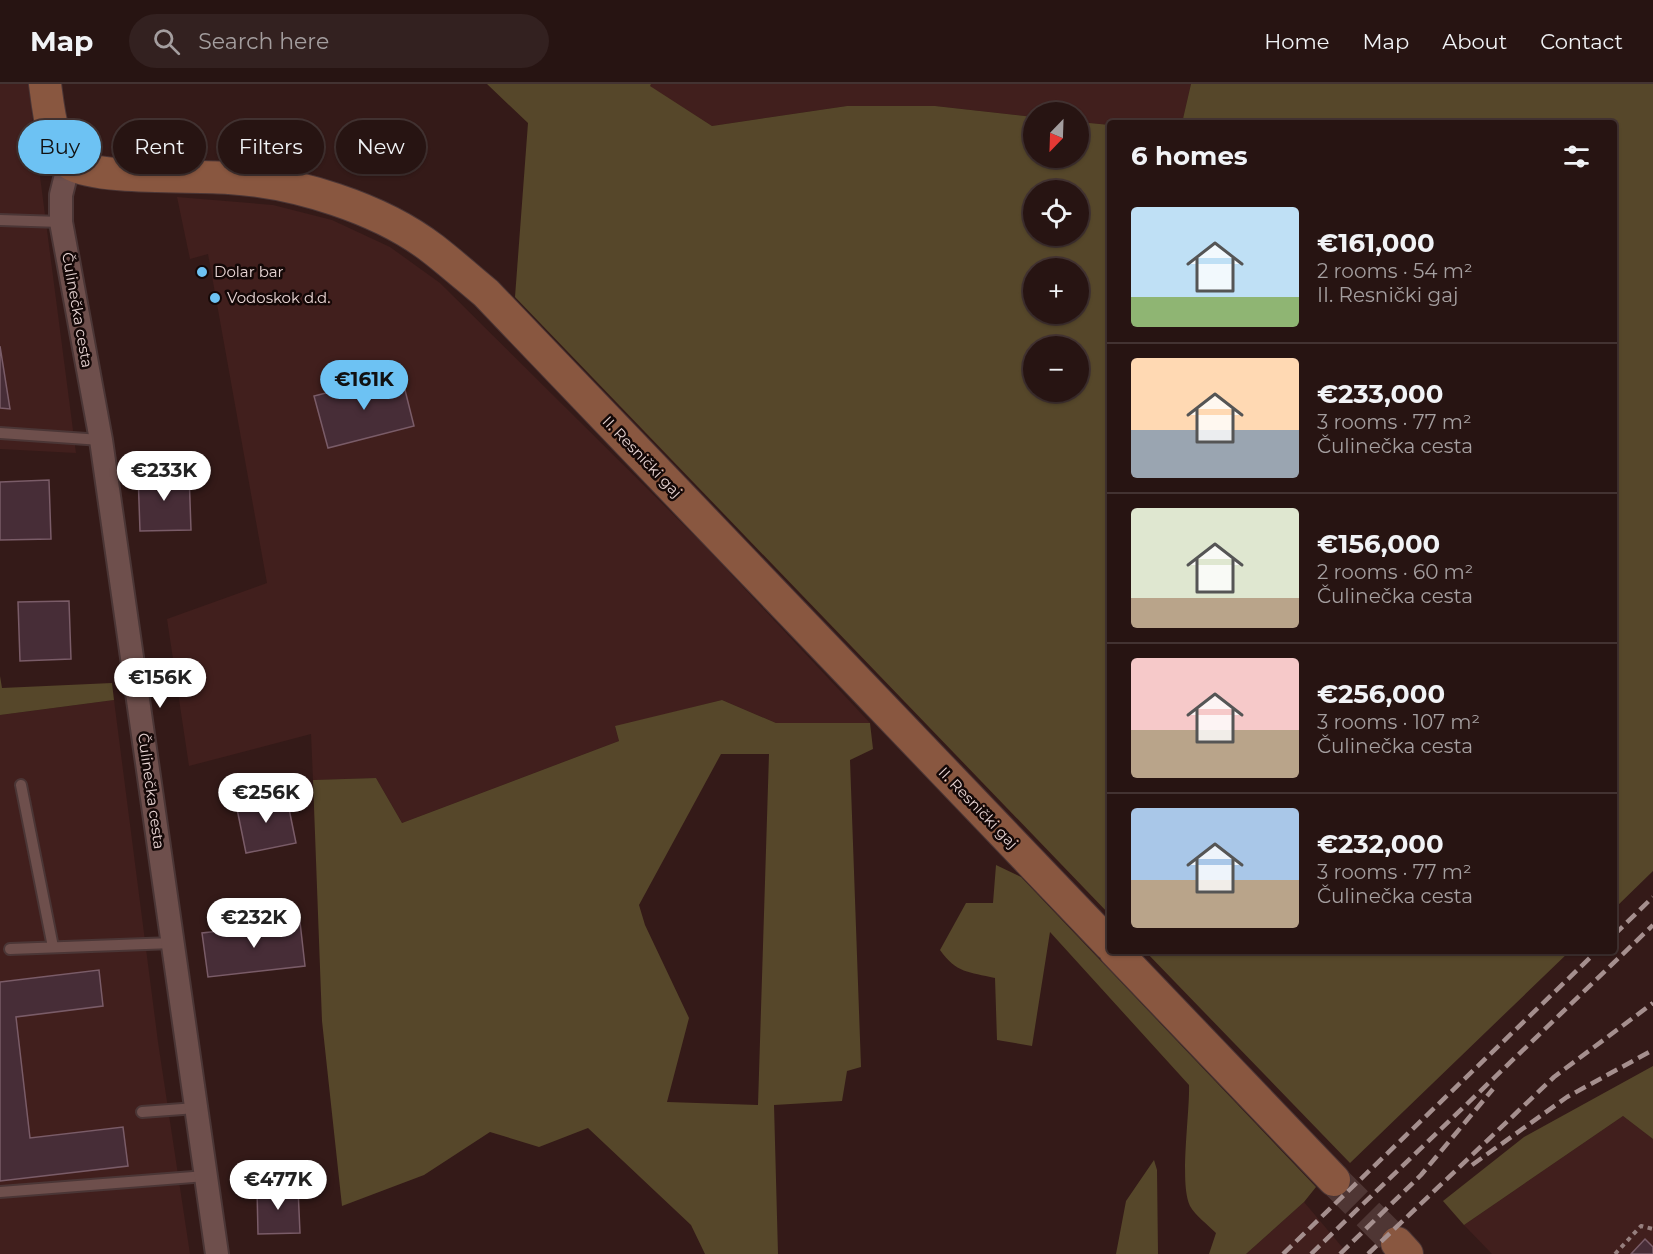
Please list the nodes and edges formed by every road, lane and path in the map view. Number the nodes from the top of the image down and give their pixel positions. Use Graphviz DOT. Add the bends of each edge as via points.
graph roads {
  1 [pos="45,84"];
  2 [pos="50,120"];
  3 [pos="101,172"];
  4 [pos="66,174"];
  5 [pos="0,220"];
  6 [pos="62,222"];
  7 [pos="0,433"];
  8 [pos="101,440"];
  9 [pos="21,785"];
  10 [pos="1107,942"];
  11 [pos="173,943"];
  12 [pos="53,947"];
  13 [pos="10,949"];
  14 [pos="1118,954"];
  15 [pos="196,1108"];
  16 [pos="142,1112"];
  17 [pos="206,1176"];
  18 [pos="1334,1180"];
  19 [pos="0,1192"];
  20 [pos="1653,1229"];
  21 [pos="217,1254"];
  22 [pos="1615,1254"];
  1 -- 2 [label="street"];
  3 -- 10 [label="street, II. Resnički gaj" via="231,178 288,185 337,199 432,248 486,293"];
  4 -- 6 [label="street, Čulinečka cesta" via="61,195"];
  5 -- 6 [label="lane"];
  6 -- 8 [label="street, Čulinečka cesta"];
  7 -- 8 [label="lane"];
  8 -- 11 [label="street, Čulinečka cesta"];
  9 -- 12 [label="lane"];
  11 -- 12 [label="lane"];
  11 -- 15 [label="street, Čulinečka cesta"];
  12 -- 13 [label="lane"];
  14 -- 18 [label="street"];
  15 -- 16 [label="lane"];
  15 -- 17 [label="street, Čulinečka cesta"];
  17 -- 19 [label="lane"];
  17 -- 21 [label="street, Čulinečka cesta"];
  20 -- 22 [label="path" via="1641,1226"];
}
